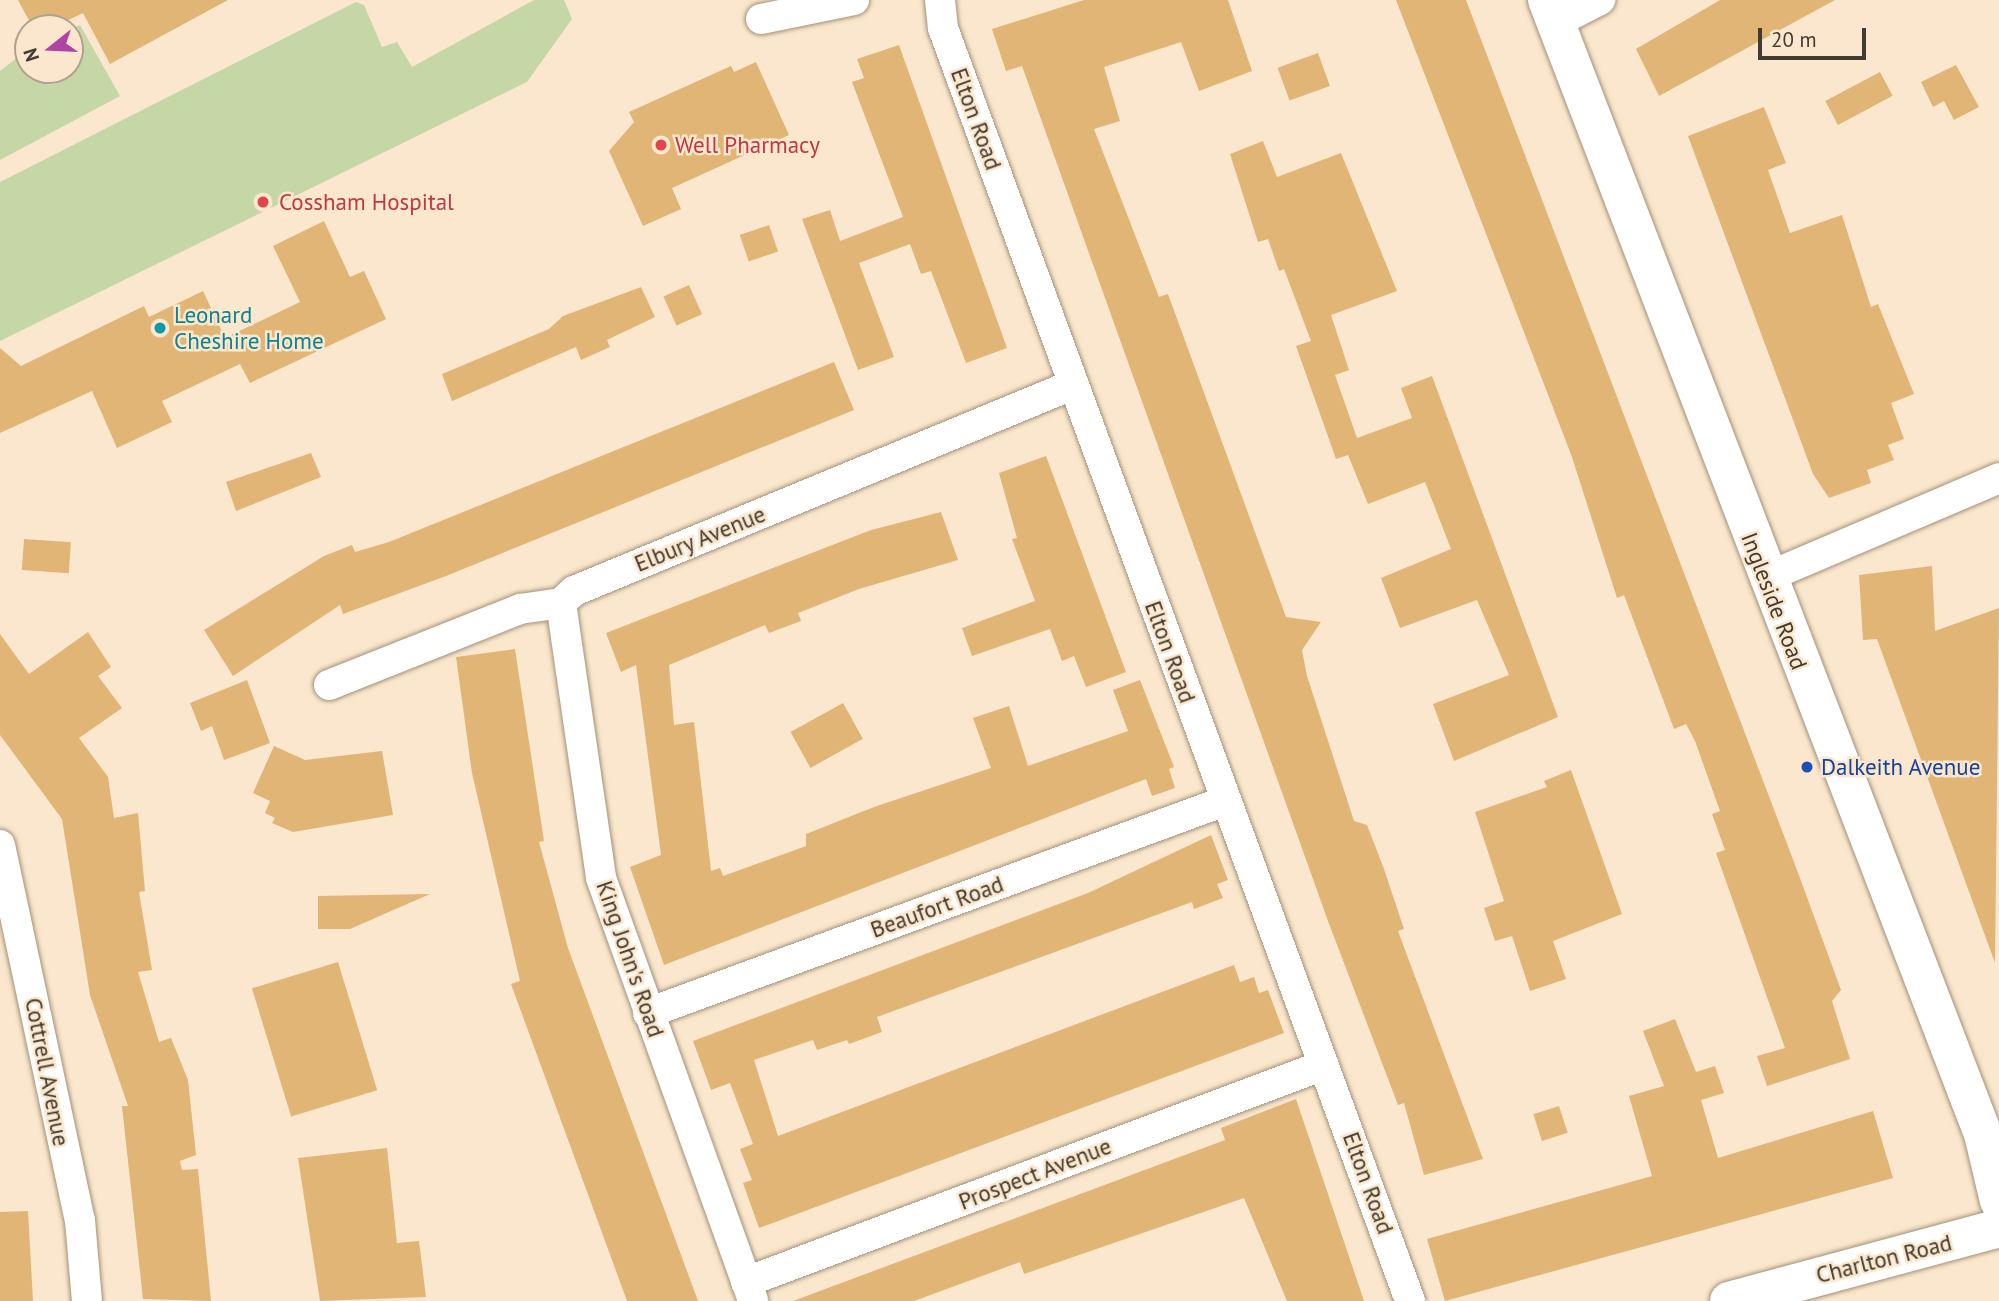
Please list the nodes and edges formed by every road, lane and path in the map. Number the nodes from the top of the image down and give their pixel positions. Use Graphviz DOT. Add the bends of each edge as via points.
graph roads {
  1 [pos="854,0"];
  2 [pos="940,0"];
  3 [pos="1600,0"];
  4 [pos="1551,11"];
  5 [pos="761,19"];
  6 [pos="1072,386"];
  7 [pos="1999,478"];
  8 [pos="1765,578"];
  9 [pos="561,603"];
  10 [pos="329,685"];
  11 [pos="1225,801"];
  12 [pos="0,845"];
  13 [pos="648,1013"];
  14 [pos="1324,1065"];
  15 [pos="1999,1201"];
  16 [pos="1999,1228"];
  17 [pos="749,1292"];
  18 [pos="87,1301"];
  19 [pos="1410,1301"];
  20 [pos="1729,1301"];
  1 -- 5 [label="street"];
  2 -- 6 [label="street, Elton Road" via="943,28"];
  3 -- 4 [label="street"];
  4 -- 8 [label="street, Ingleside Road"];
  6 -- 9 [label="street, Elbury Avenue" via="574,591"];
  6 -- 11 [label="street, Elton Road"];
  7 -- 8 [label="street"];
  8 -- 15 [label="street, Ingleside Road" via="1983,1134"];
  9 -- 10 [label="street, Elbury Avenue" via="520,609"];
  9 -- 13 [label="street, King John's Road" via="601,878"];
  11 -- 13 [label="street, Beaufort Road"];
  11 -- 14 [label="street, Elton Road"];
  12 -- 18 [label="street, Cottrell Avenue" via="80,1220"];
  13 -- 17 [label="street, King John's Road"];
  14 -- 17 [label="street, Prospect Avenue"];
  14 -- 19 [label="street, Elton Road"];
  16 -- 20 [label="street, Charlton Road"];
}
